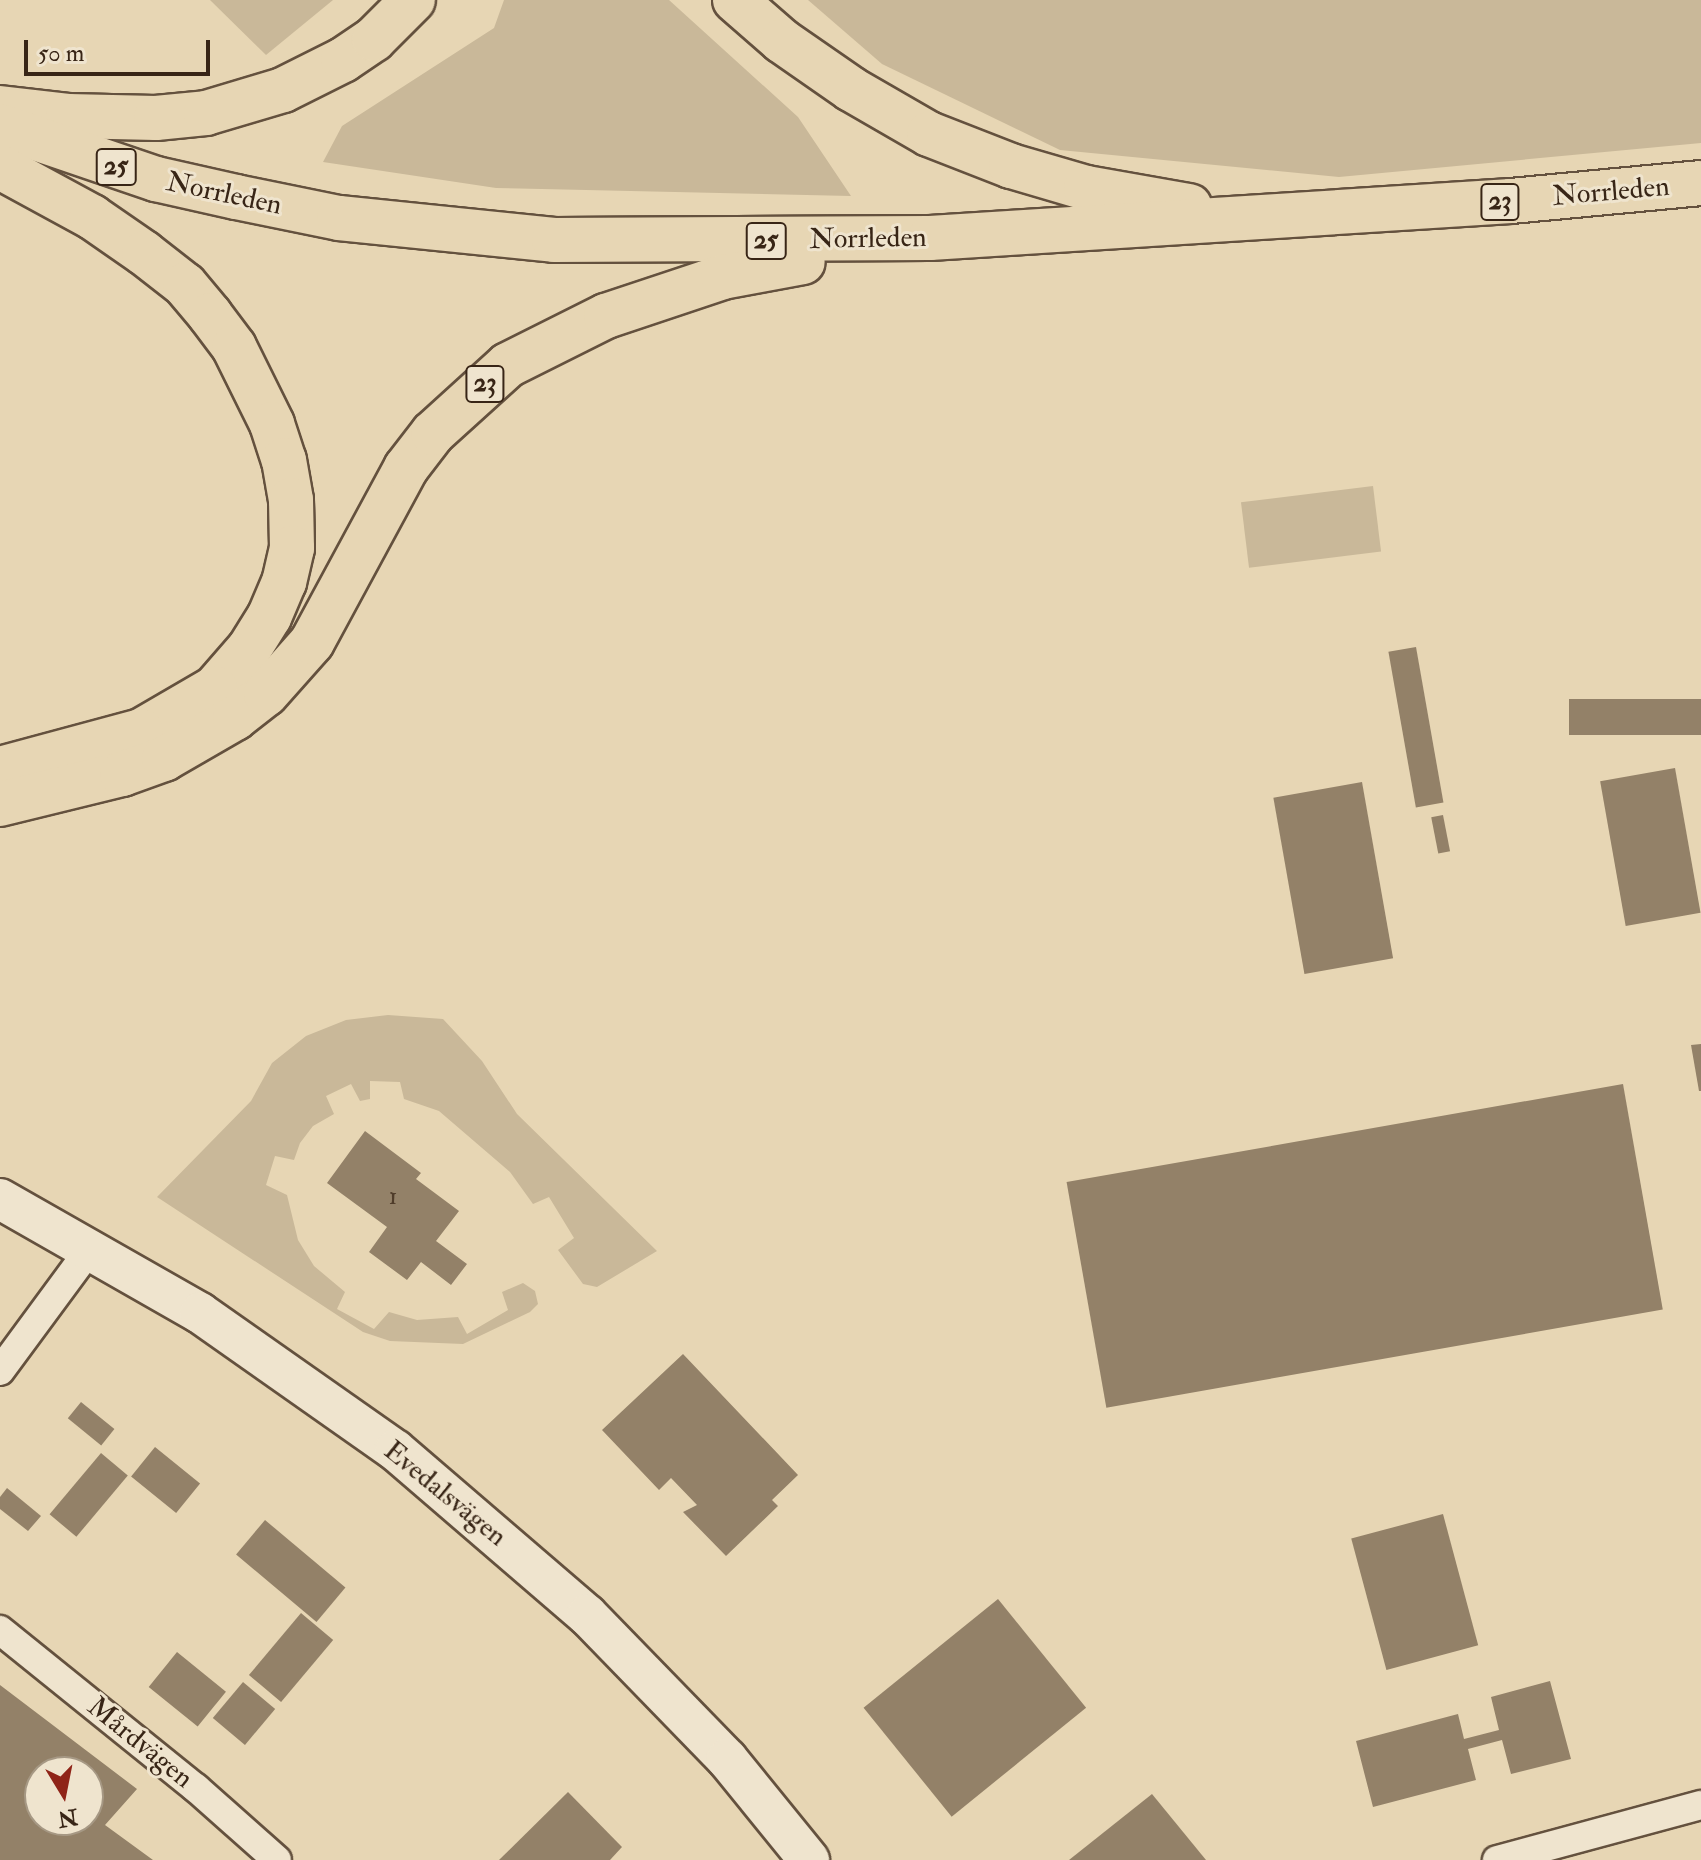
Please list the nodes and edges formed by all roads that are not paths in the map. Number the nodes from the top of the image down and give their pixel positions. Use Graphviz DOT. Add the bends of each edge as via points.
graph roads {
  1 [pos="413,0"];
  2 [pos="735,0"];
  3 [pos="0,108"];
  4 [pos="0,126"];
  5 [pos="0,157"];
  6 [pos="0,167"];
  7 [pos="1701,183"];
  8 [pos="1701,208"];
  9 [pos="1299,215"];
  10 [pos="803,262"];
  11 [pos="0,769"];
  12 [pos="0,804"];
  13 [pos="6,1201"];
  14 [pos="90,1249"];
  15 [pos="0,1371"];
  16 [pos="0,1630"];
  17 [pos="1701,1805"];
  18 [pos="277,1860"];
  19 [pos="809,1860"];
  20 [pos="1497,1860"];
  1 -- 3 [label="highway" via="374,39 332,65 283,90 206,113 68,116"];
  2 -- 9 [label="highway, 23" via="851,89 929,134 1011,166 1086,188 1183,206"];
  4 -- 9 [label="highway, Norrleden / 25" via="112,166 236,197 339,218 554,240 930,238"];
  5 -- 10 [label="highway, Norrleden / 25" via="218,216 336,240 553,259"];
  6 -- 11 [label="highway" via="92,217 144,253 185,285 210,315 234,347 272,424 291,500 292,548 269,617 215,688 141,731"];
  7 -- 9 [label="highway, Norrleden / 23"];
  8 -- 10 [label="highway, Norrleden / 23" via="1382,236"];
  10 -- 12 [label="highway, 23" via="723,277 618,311 508,365 433,433 406,468 312,642 266,694 164,759"];
  13 -- 14 [label="street, Evedalsvägen"];
  14 -- 15 [label="street"];
  14 -- 19 [label="street, Evedalsvägen" via="200,1313 395,1450 509,1546 587,1615 727,1759"];
  16 -- 18 [label="street, Mårdvägen"];
  17 -- 20 [label="street"];
}
